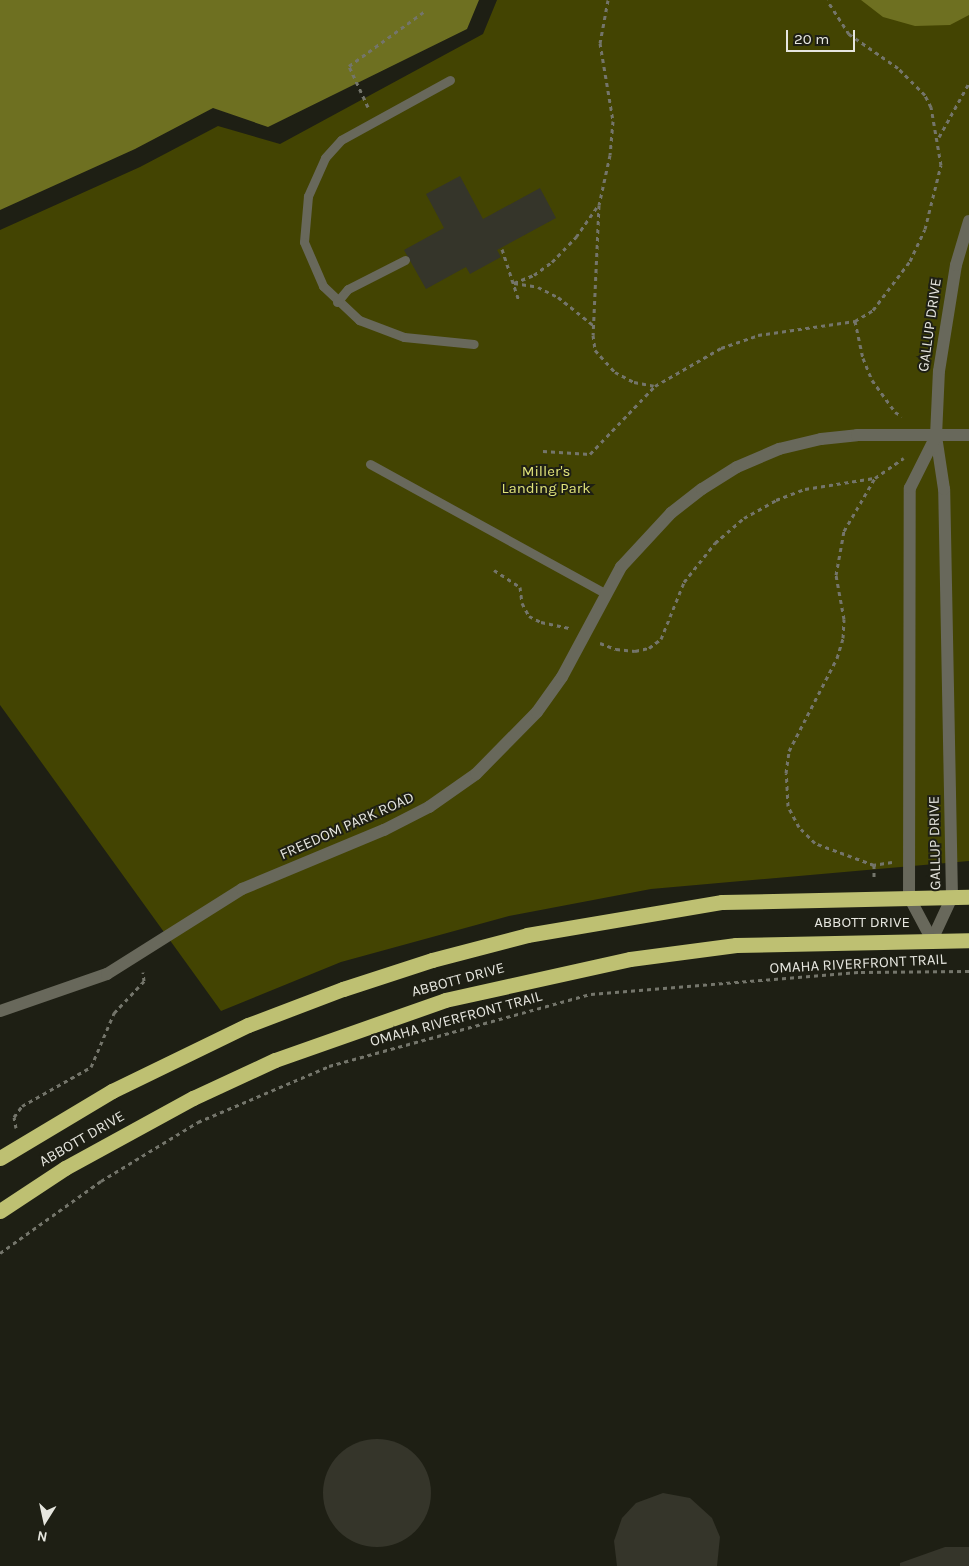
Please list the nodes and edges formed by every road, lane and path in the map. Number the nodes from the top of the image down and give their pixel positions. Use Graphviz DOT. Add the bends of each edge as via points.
graph roads {
  1 [pos="608,0"];
  2 [pos="827,0"];
  3 [pos="425,11"];
  4 [pos="450,80"];
  5 [pos="969,83"];
  6 [pos="373,119"];
  7 [pos="938,138"];
  8 [pos="598,205"];
  9 [pos="969,221"];
  10 [pos="502,249"];
  11 [pos="405,260"];
  12 [pos="514,283"];
  13 [pos="519,301"];
  14 [pos="337,302"];
  15 [pos="855,321"];
  16 [pos="593,325"];
  17 [pos="474,344"];
  18 [pos="655,386"];
  19 [pos="969,435"];
  20 [pos="936,436"];
  21 [pos="543,450"];
  22 [pos="906,457"];
  23 [pos="370,464"];
  24 [pos="875,478"];
  25 [pos="494,570"];
  26 [pos="605,593"];
  27 [pos="585,634"];
  28 [pos="874,865"];
  29 [pos="909,897"];
  30 [pos="952,897"];
  31 [pos="969,897"];
  32 [pos="932,940"];
  33 [pos="969,940"];
  34 [pos="135,956"];
  35 [pos="969,970"];
  36 [pos="0,1011"];
  37 [pos="18,1146"];
  38 [pos="0,1158"];
  39 [pos="0,1211"];
  40 [pos="0,1253"];
  1 -- 8 [label="path" via="600,43 613,121 610,154"];
  2 -- 7 [label="path" via="849,34 898,68 925,95"];
  3 -- 6 [label="path" via="349,66"];
  4 -- 6 [label="lane"];
  5 -- 7 [label="path"];
  6 -- 14 [label="lane" via="341,140 325,158 308,196 304,242 312,266"];
  7 -- 15 [label="path" via="941,165 935,194 910,261 872,310"];
  8 -- 12 [label="path" via="576,237 552,262 534,275"];
  8 -- 16 [label="path"];
  9 -- 20 [label="street, GALLUP DRIVE" via="945,323"];
  10 -- 12 [label="path"];
  11 -- 14 [label="lane" via="348,289"];
  12 -- 13 [label="path"];
  12 -- 16 [label="path" via="538,287 584,314"];
  14 -- 17 [label="lane" via="358,320 379,330 404,337"];
  15 -- 18 [label="path" via="758,335 721,348"];
  15 -- 20 [label="path" via="863,358 872,380 895,412"];
  16 -- 18 [label="path" via="595,350 615,372 634,382"];
  18 -- 21 [label="path" via="590,454"];
  19 -- 20 [label="street, FREEDOM PARK ROAD"];
  20 -- 26 [label="street, FREEDOM PARK ROAD" via="857,435 821,439 779,449 737,467 671,513 622,567"];
  20 -- 29 [label="street, GALLUP DRIVE" via="910,488"];
  20 -- 30 [label="street, GALLUP DRIVE" via="944,489"];
  22 -- 24 [label="path"];
  23 -- 26 [label="lane"];
  24 -- 27 [label="path" via="805,490 776,500 744,518 697,564 684,582 661,639 649,648 616,649"];
  24 -- 28 [label="path" via="853,513 839,553 836,575 844,619 837,658 789,750 786,773 788,806 798,827 815,843"];
  25 -- 27 [label="path" via="520,587 522,603 529,616"];
  26 -- 27 [label="street, FREEDOM PARK ROAD"];
  27 -- 34 [label="street, FREEDOM PARK ROAD" via="562,677 537,712 476,774 429,807 384,830 242,890"];
  29 -- 30 [label="highway, ABBOTT DRIVE"];
  29 -- 32 [label="street, GALLUP DRIVE"];
  29 -- 37 [label="highway, ABBOTT DRIVE" via="722,902 527,936 432,960 248,1025 112,1090"];
  30 -- 31 [label="highway, ABBOTT DRIVE"];
  30 -- 32 [label="street, GALLUP DRIVE"];
  32 -- 33 [label="highway, ABBOTT DRIVE"];
  32 -- 39 [label="highway, ABBOTT DRIVE" via="736,944 630,959 445,1000 274,1060 65,1168"];
  34 -- 36 [label="street, FREEDOM PARK ROAD" via="75,987"];
  34 -- 37 [label="path" via="144,981 114,1014 91,1067 22,1106 14,1117"];
  35 -- 40 [label="path, OMAHA RIVERFRONT TRAIL" via="861,972 591,994 338,1063 198,1122 101,1181"];
  37 -- 38 [label="highway, ABBOTT DRIVE"];
}
